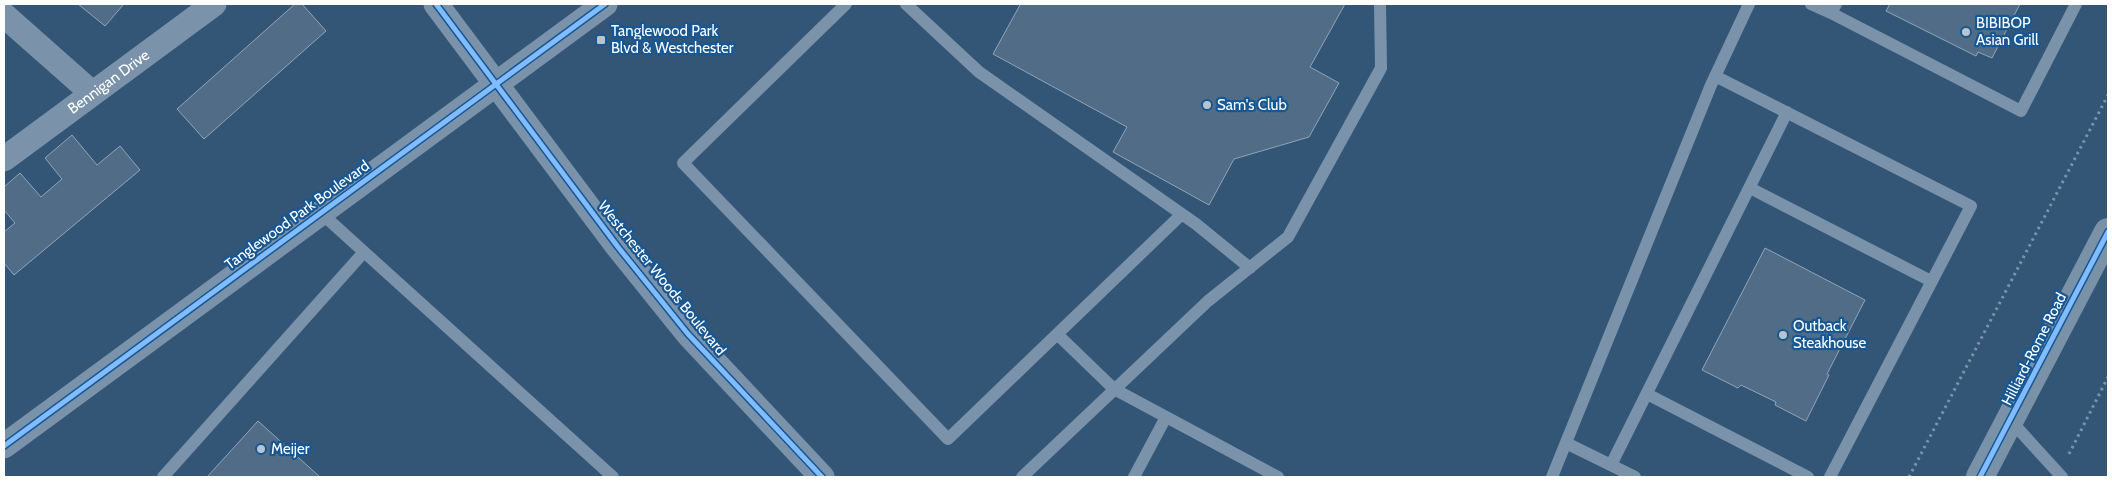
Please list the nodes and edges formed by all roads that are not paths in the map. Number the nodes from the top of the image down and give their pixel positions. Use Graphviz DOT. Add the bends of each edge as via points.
graph roads {
  1 [pos="214,4"];
  2 [pos="436,4"];
  3 [pos="605,4"];
  4 [pos="846,4"];
  5 [pos="906,4"];
  6 [pos="1380,4"];
  7 [pos="1749,4"];
  8 [pos="1811,4"];
  9 [pos="2076,4"];
  10 [pos="1833,8"];
  11 [pos="4,15"];
  12 [pos="1715,76"];
  13 [pos="496,85"];
  14 [pos="92,93"];
  15 [pos="1787,112"];
  16 [pos="4,159"];
  17 [pos="1750,188"];
  18 [pos="322,213"];
  19 [pos="1182,214"];
  20 [pos="2108,232"];
  21 [pos="364,252"];
  22 [pos="1250,268"];
  23 [pos="1931,281"];
  24 [pos="1057,334"];
  25 [pos="1114,389"];
  26 [pos="1647,394"];
  27 [pos="1166,417"];
  28 [pos="2011,421"];
  29 [pos="1566,442"];
  30 [pos="4,446"];
  31 [pos="1611,465"];
  32 [pos="2061,476"];
  33 [pos="163,477"];
  34 [pos="613,477"];
  35 [pos="822,477"];
  36 [pos="1022,477"];
  37 [pos="1134,477"];
  38 [pos="1278,477"];
  39 [pos="1552,477"];
  40 [pos="1635,477"];
  41 [pos="1808,477"];
  42 [pos="1830,477"];
  43 [pos="1980,477"];
  1 -- 14 [label="street, Bennigan Drive"];
  2 -- 13 [label="street, Westchester Woods Boulevard"];
  3 -- 13 [label="street, Tanglewood Park Boulevard"];
  4 -- 24 [label="lane" via="683,163 948,439"];
  5 -- 19 [label="lane" via="979,72"];
  6 -- 22 [label="lane" via="1381,68 1288,237"];
  7 -- 12 [label="lane"];
  8 -- 10 [label="lane"];
  9 -- 10 [label="lane" via="2021,112"];
  11 -- 14 [label="street"];
  12 -- 15 [label="lane"];
  12 -- 29 [label="lane"];
  13 -- 18 [label="street, Tanglewood Park Boulevard"];
  13 -- 35 [label="street, Westchester Woods Boulevard" via="688,334"];
  14 -- 16 [label="street, Bennigan Drive"];
  15 -- 17 [label="lane"];
  15 -- 23 [label="lane" via="1970,206"];
  17 -- 23 [label="lane"];
  17 -- 26 [label="lane"];
  18 -- 21 [label="lane"];
  18 -- 30 [label="street, Tanglewood Park Boulevard"];
  19 -- 22 [label="lane"];
  19 -- 24 [label="lane"];
  20 -- 28 [label="main road, Hilliard-Rome Road"];
  21 -- 33 [label="lane"];
  21 -- 34 [label="lane"];
  22 -- 25 [label="lane" via="1208,302"];
  23 -- 42 [label="lane"];
  24 -- 25 [label="lane"];
  25 -- 27 [label="lane"];
  25 -- 36 [label="lane"];
  26 -- 31 [label="lane"];
  26 -- 41 [label="lane"];
  27 -- 37 [label="lane"];
  27 -- 38 [label="lane"];
  28 -- 32 [label="lane"];
  28 -- 43 [label="main road, Hilliard-Rome Road"];
  29 -- 31 [label="lane"];
  29 -- 39 [label="lane"];
  31 -- 40 [label="lane"];
}
